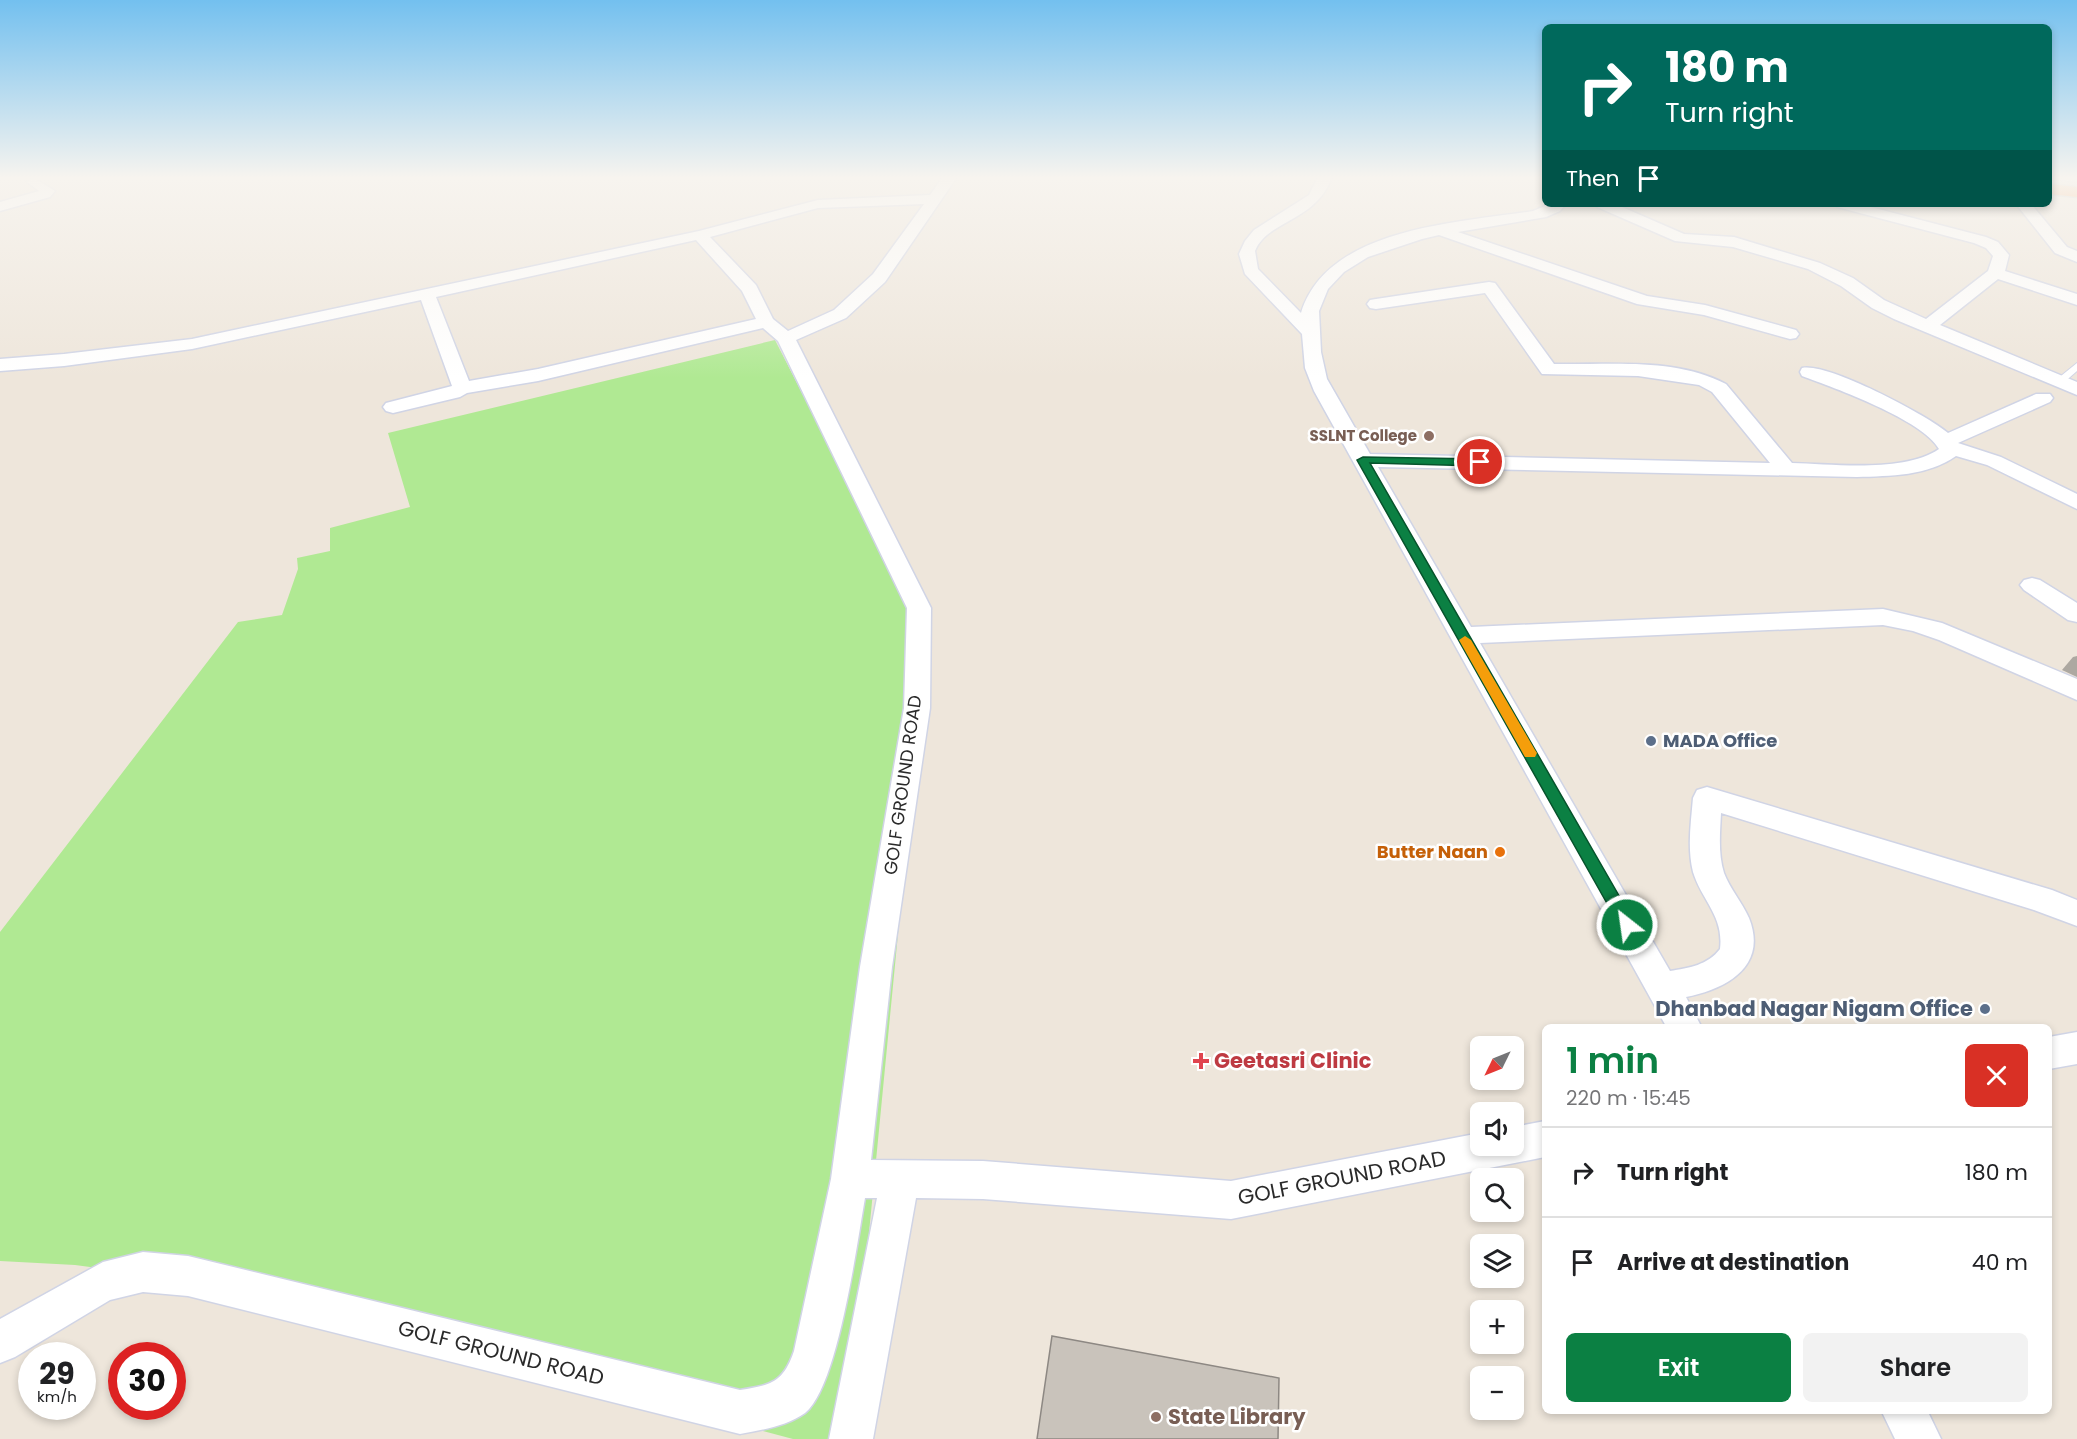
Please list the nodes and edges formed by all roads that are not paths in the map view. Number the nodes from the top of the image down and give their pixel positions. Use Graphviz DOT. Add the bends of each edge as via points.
graph roads {
  1 [pos="658,244"];
  2 [pos="708,244"];
  3 [pos="903,244"];
  4 [pos="1251,244"];
  5 [pos="1386,244"];
  6 [pos="1481,244"];
  7 [pos="1741,244"];
  8 [pos="1990,244"];
  9 [pos="2056,244"];
  10 [pos="2077,257"];
  11 [pos="1996,273"];
  12 [pos="427,294"];
  13 [pos="2077,300"];
  14 [pos="1376,304"];
  15 [pos="1927,327"];
  16 [pos="776,330"];
  17 [pos="1311,333"];
  18 [pos="1790,333"];
  19 [pos="0,365"];
  20 [pos="2077,366"];
  21 [pos="1809,372"];
  22 [pos="2060,382"];
  23 [pos="462,388"];
  24 [pos="2077,389"];
  25 [pos="2043,398"];
  26 [pos="393,407"];
  27 [pos="1948,444"];
  28 [pos="1363,460"];
  29 [pos="1786,469"];
  30 [pos="2077,502"];
  31 [pos="2032,585"];
  32 [pos="2077,614"];
  33 [pos="1463,636"];
  34 [pos="2077,691"];
  35 [pos="2077,913"];
  36 [pos="1662,987"];
  37 [pos="1683,1024"];
  38 [pos="2077,1048"];
  39 [pos="2052,1052"];
  40 [pos="1542,1140"];
  41 [pos="1524,1143"];
  42 [pos="1470,1154"];
  43 [pos="850,1179"];
  44 [pos="900,1179"];
  45 [pos="0,1342"];
  46 [pos="1905,1414"];
  47 [pos="851,1439"];
  48 [pos="1919,1439"];
  1 -- 12 [label="street"];
  2 -- 16 [label="street, GOLF GROUND ROAD" via="750,289"];
  3 -- 16 [label="street" via="879,278 840,314"];
  4 -- 17 [label="street" via="1247,259 1251,271"];
  5 -- 17 [label="street" via="1342,265 1327,278 1310,312"];
  6 -- 18 [label="street" via="1635,298 1705,310"];
  7 -- 15 [label="street" via="1814,266 1847,282 1878,304"];
  8 -- 11 [label="street" via="2002,259"];
  9 -- 10 [label="street"];
  11 -- 13 [label="street"];
  11 -- 15 [label="street"];
  12 -- 19 [label="street" via="192,344"];
  12 -- 23 [label="street"];
  14 -- 29 [label="street" via="1489,287 1549,370 1673,373 1706,380 1719,388"];
  15 -- 22 [label="street"];
  16 -- 23 [label="street"];
  16 -- 43 [label="street, GOLF GROUND ROAD" via="919,608 918,708 876,967"];
  17 -- 28 [label="street" via="1311,355 1318,380"];
  20 -- 22 [label="lane"];
  21 -- 27 [label="street" via="1896,408"];
  22 -- 24 [label="street"];
  23 -- 26 [label="street"];
  25 -- 27 [label="street"];
  27 -- 29 [label="street" via="1947,453 1907,467 1857,471"];
  27 -- 30 [label="street" via="1994,461"];
  28 -- 29 [label="street"];
  28 -- 33 [label="street"];
  31 -- 32 [label="street"];
  33 -- 34 [label="street" via="1883,617 1939,628"];
  33 -- 36 [label="street"];
  35 -- 36 [label="street" via="1707,798 1705,846 1709,873 1739,937 1734,957 1719,974"];
  36 -- 37 [label="street"];
  38 -- 39 [label="street"];
  40 -- 41 [label="street"];
  42 -- 44 [label="street, GOLF GROUND ROAD" via="1231,1200 983,1180"];
  43 -- 44 [label="street, GOLF GROUND ROAD"];
  43 -- 45 [label="street, GOLF GROUND ROAD" via="816,1351 808,1374 792,1397 773,1407 740,1412 188,1276 143,1272 103,1282"];
  44 -- 47 [label="street"];
  46 -- 48 [label="street"];
}
